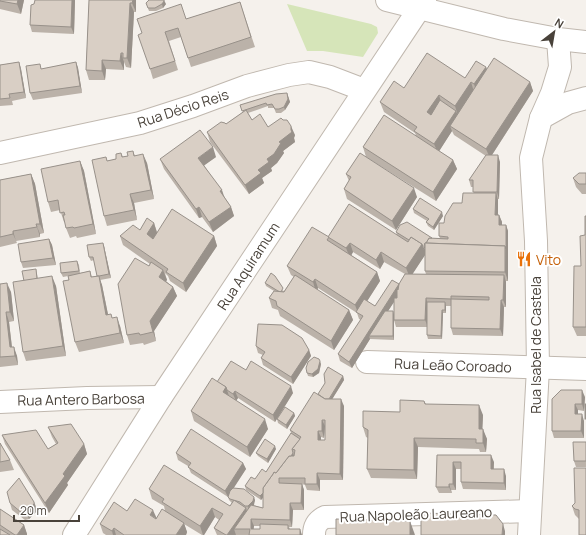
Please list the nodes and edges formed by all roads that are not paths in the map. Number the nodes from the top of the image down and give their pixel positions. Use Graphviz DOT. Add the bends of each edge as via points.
graph roads {
  1 [pos="387,0"];
  2 [pos="422,4"];
  3 [pos="558,39"];
  4 [pos="586,42"];
  5 [pos="364,90"];
  6 [pos="586,98"];
  7 [pos="541,118"];
  8 [pos="0,153"];
  9 [pos="367,362"];
  10 [pos="538,368"];
  11 [pos="586,370"];
  12 [pos="161,398"];
  13 [pos="0,402"];
  14 [pos="530,511"];
  15 [pos="74,535"];
  16 [pos="314,535"];
  17 [pos="529,535"];
  1 -- 2 [label="street"];
  2 -- 3 [label="street" via="504,29"];
  2 -- 5 [label="street, Rua Aquiramum"];
  3 -- 4 [label="street"];
  3 -- 7 [label="street, Rua Isabel de Castela" via="560,67"];
  5 -- 8 [label="street, Rua Décio Reis" via="309,72 288,75 247,86 140,123"];
  5 -- 12 [label="street, Rua Aquiramum"];
  6 -- 7 [label="street" via="568,103"];
  7 -- 10 [label="street, Rua Isabel de Castela" via="531,158 536,242"];
  9 -- 10 [label="street, Rua Leão Coroado"];
  10 -- 11 [label="street, Rua Leão Coroado"];
  10 -- 14 [label="street, Rua Isabel de Castela"];
  12 -- 13 [label="street, Rua Antero Barbosa"];
  12 -- 15 [label="street, Rua Aquiramum"];
  14 -- 16 [label="street, Rua Napoleão Laureano" via="325,517 316,524"];
  14 -- 17 [label="street, Rua Isabel de Castela"];
}
